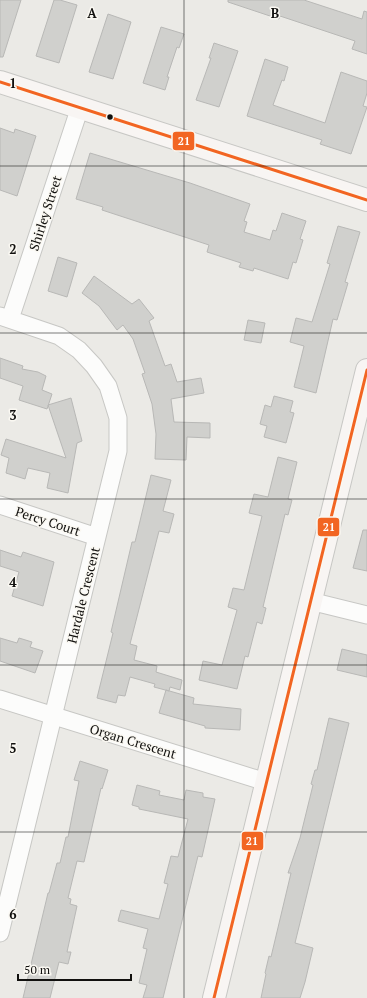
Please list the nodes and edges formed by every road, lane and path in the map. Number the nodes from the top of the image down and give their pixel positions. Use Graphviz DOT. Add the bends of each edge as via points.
graph roads {
  1 [pos="0,82"];
  2 [pos="80,107"];
  3 [pos="367,200"];
  4 [pos="5,318"];
  5 [pos="367,370"];
  6 [pos="0,505"];
  7 [pos="96,536"];
  8 [pos="310,600"];
  9 [pos="367,615"];
  10 [pos="0,700"];
  11 [pos="53,716"];
  12 [pos="266,782"];
  13 [pos="5,892"];
  14 [pos="0,933"];
  15 [pos="214,998"];
  1 -- 2 [label="street"];
  2 -- 3 [label="street"];
  2 -- 4 [label="street, Shirley Street"];
  4 -- 7 [label="street, Hardale Crescent" via="59,336 79,350 108,386 118,418 118,451"];
  5 -- 8 [label="street"];
  6 -- 7 [label="street, Percy Court"];
  7 -- 11 [label="street, Hardale Crescent"];
  8 -- 9 [label="street"];
  8 -- 12 [label="street"];
  10 -- 11 [label="street, Organ Crescent"];
  11 -- 12 [label="street, Organ Crescent"];
  11 -- 13 [label="street, Hardale Crescent"];
  12 -- 15 [label="street"];
  13 -- 14 [label="street, Hardale Crescent"];
}
